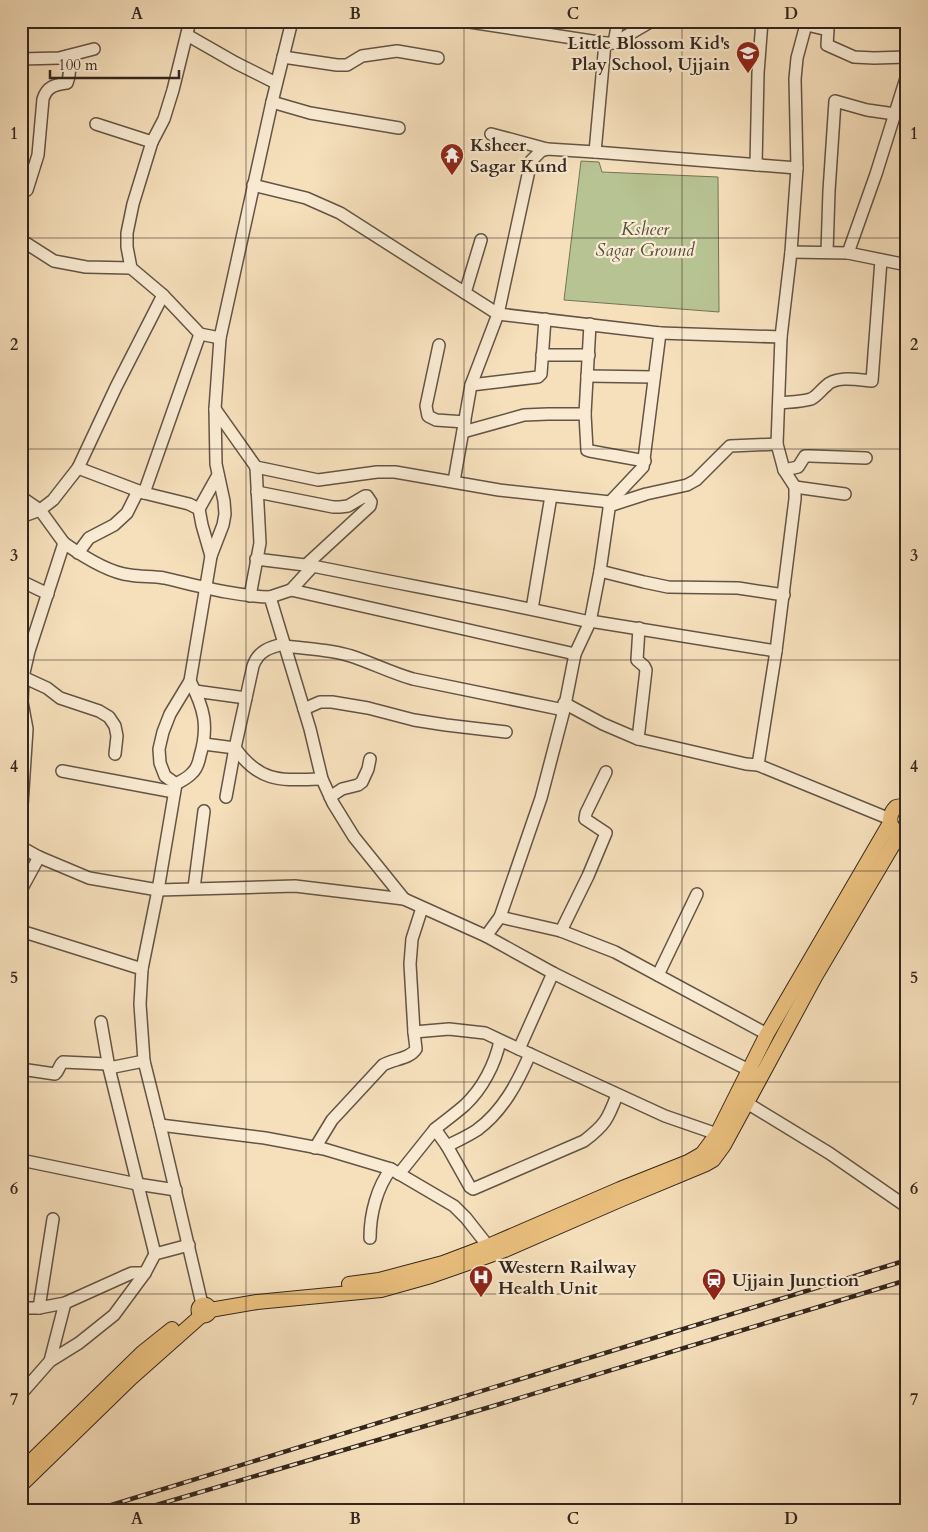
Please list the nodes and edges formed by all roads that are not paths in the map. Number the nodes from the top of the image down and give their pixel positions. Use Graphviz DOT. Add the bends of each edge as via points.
graph roads {
  1 [pos="190,21"];
  2 [pos="292,21"];
  3 [pos="463,21"];
  4 [pos="543,21"];
  5 [pos="618,21"];
  6 [pos="652,21"];
  7 [pos="762,21"];
  8 [pos="487,23"];
  9 [pos="807,23"];
  10 [pos="541,33"];
  11 [pos="187,35"];
  12 [pos="610,43"];
  13 [pos="94,50"];
  14 [pos="68,56"];
  15 [pos="283,57"];
  16 [pos="907,57"];
  17 [pos="438,58"];
  18 [pos="21,59"];
  19 [pos="907,75"];
  20 [pos="276,83"];
  21 [pos="272,102"];
  22 [pos="894,114"];
  23 [pos="96,124"];
  24 [pos="399,128"];
  25 [pos="491,134"];
  26 [pos="152,142"];
  27 [pos="547,149"];
  28 [pos="595,152"];
  29 [pos="756,165"];
  30 [pos="797,168"];
  31 [pos="253,185"];
  32 [pos="27,190"];
  33 [pos="21,240"];
  34 [pos="481,240"];
  35 [pos="791,252"];
  36 [pos="827,252"];
  37 [pos="848,253"];
  38 [pos="881,260"];
  39 [pos="907,265"];
  40 [pos="131,268"];
  41 [pos="466,293"];
  42 [pos="163,295"];
  43 [pos="498,314"];
  44 [pos="544,319"];
  45 [pos="590,324"];
  46 [pos="660,333"];
  47 [pos="200,334"];
  48 [pos="781,337"];
  49 [pos="220,338"];
  50 [pos="439,345"];
  51 [pos="542,355"];
  52 [pos="588,355"];
  53 [pos="587,376"];
  54 [pos="654,377"];
  55 [pos="471,386"];
  56 [pos="779,403"];
  57 [pos="215,409"];
  58 [pos="585,414"];
  59 [pos="464,427"];
  60 [pos="777,444"];
  61 [pos="866,458"];
  62 [pos="645,461"];
  63 [pos="256,466"];
  64 [pos="78,468"];
  65 [pos="784,470"];
  66 [pos="218,475"];
  67 [pos="454,482"];
  68 [pos="795,487"];
  69 [pos="141,492"];
  70 [pos="257,492"];
  71 [pos="845,494"];
  72 [pos="551,496"];
  73 [pos="21,497"];
  74 [pos="609,504"];
  75 [pos="199,509"];
  76 [pos="40,510"];
  77 [pos="21,517"];
  78 [pos="64,543"];
  79 [pos="78,553"];
  80 [pos="211,556"];
  81 [pos="256,559"];
  82 [pos="309,566"];
  83 [pos="600,571"];
  84 [pos="21,581"];
  85 [pos="204,588"];
  86 [pos="291,590"];
  87 [pos="48,594"];
  88 [pos="784,595"];
  89 [pos="250,596"];
  90 [pos="270,597"];
  91 [pos="532,609"];
  92 [pos="590,622"];
  93 [pos="639,628"];
  94 [pos="285,645"];
  95 [pos="25,650"];
  96 [pos="776,651"];
  97 [pos="575,654"];
  98 [pos="23,677"];
  99 [pos="192,686"];
  100 [pos="246,698"];
  101 [pos="564,707"];
  102 [pos="304,709"];
  103 [pos="24,729"];
  104 [pos="506,732"];
  105 [pos="638,739"];
  106 [pos="204,744"];
  107 [pos="234,748"];
  108 [pos="115,754"];
  109 [pos="370,759"];
  110 [pos="758,765"];
  111 [pos="62,771"];
  112 [pos="606,772"];
  113 [pos="322,779"];
  114 [pos="175,788"];
  115 [pos="226,797"];
  116 [pos="330,797"];
  117 [pos="906,804"];
  118 [pos="204,812"];
  119 [pos="21,820"];
  120 [pos="897,827"];
  121 [pos="21,846"];
  122 [pos="39,857"];
  123 [pos="194,888"];
  124 [pos="21,890"];
  125 [pos="158,890"];
  126 [pos="697,894"];
  127 [pos="404,899"];
  128 [pos="422,908"];
  129 [pos="500,916"];
  130 [pos="21,931"];
  131 [pos="561,931"];
  132 [pos="486,936"];
  133 [pos="142,969"];
  134 [pos="553,973"];
  135 [pos="658,975"];
  136 [pos="101,1022"];
  137 [pos="414,1032"];
  138 [pos="767,1034"];
  139 [pos="500,1040"];
  140 [pos="519,1049"];
  141 [pos="530,1054"];
  142 [pos="144,1060"];
  143 [pos="108,1066"];
  144 [pos="21,1069"];
  145 [pos="756,1074"];
  146 [pos="617,1095"];
  147 [pos="747,1103"];
  148 [pos="160,1125"];
  149 [pos="435,1129"];
  150 [pos="717,1134"];
  151 [pos="447,1146"];
  152 [pos="315,1148"];
  153 [pos="21,1160"];
  154 [pos="395,1171"];
  155 [pos="137,1184"];
  156 [pos="176,1190"];
  157 [pos="907,1207"];
  158 [pos="53,1219"];
  159 [pos="370,1238"];
  160 [pos="189,1245"];
  161 [pos="491,1250"];
  162 [pos="156,1254"];
  163 [pos="145,1273"];
  164 [pos="65,1303"];
  165 [pos="21,1308"];
  166 [pos="39,1308"];
  167 [pos="204,1309"];
  168 [pos="50,1361"];
  169 [pos="21,1394"];
  170 [pos="21,1470"];
  171 [pos="21,1485"];
  1 -- 11 [label="street"];
  2 -- 15 [label="street"];
  3 -- 8 [label="street"];
  4 -- 10 [label="street"];
  5 -- 12 [label="street"];
  6 -- 12 [label="street"];
  7 -- 29 [label="street"];
  8 -- 10 [label="street"];
  9 -- 16 [label="street" via="828,30 827,45 854,57"];
  9 -- 30 [label="street" via="795,79"];
  10 -- 12 [label="street"];
  11 -- 20 [label="street"];
  11 -- 26 [label="street" via="164,119"];
  12 -- 28 [label="street"];
  13 -- 14 [label="street"];
  14 -- 18 [label="street"];
  14 -- 32 [label="street" via="70,72 67,82 50,86 45,92 38,155"];
  15 -- 17 [label="street" via="337,65 347,65 362,56 397,51"];
  15 -- 20 [label="street"];
  19 -- 22 [label="street"];
  20 -- 21 [label="street"];
  21 -- 24 [label="street"];
  21 -- 31 [label="street"];
  22 -- 36 [label="street" via="835,101"];
  22 -- 37 [label="street"];
  23 -- 26 [label="street"];
  25 -- 27 [label="street"];
  26 -- 40 [label="street" via="127,233"];
  27 -- 28 [label="street"];
  27 -- 43 [label="street" via="531,161"];
  28 -- 29 [label="street"];
  29 -- 30 [label="street"];
  30 -- 35 [label="street"];
  31 -- 41 [label="street" via="306,198 340,213"];
  31 -- 49 [label="street"];
  33 -- 40 [label="street" via="54,261 86,267"];
  34 -- 41 [label="street"];
  35 -- 36 [label="street"];
  35 -- 48 [label="street"];
  36 -- 37 [label="street"];
  37 -- 38 [label="street"];
  38 -- 39 [label="street"];
  38 -- 56 [label="street" via="872,381 834,381 811,399"];
  40 -- 42 [label="street"];
  41 -- 43 [label="street"];
  42 -- 47 [label="street"];
  42 -- 64 [label="street"];
  43 -- 44 [label="street"];
  43 -- 55 [label="street"];
  44 -- 45 [label="street"];
  44 -- 51 [label="street"];
  45 -- 46 [label="street"];
  45 -- 52 [label="street"];
  46 -- 48 [label="street"];
  46 -- 54 [label="street"];
  47 -- 49 [label="street"];
  47 -- 69 [label="street"];
  48 -- 56 [label="street"];
  49 -- 57 [label="street"];
  50 -- 59 [label="street" via="426,406 428,416"];
  51 -- 52 [label="street"];
  51 -- 55 [label="street" via="538,377"];
  52 -- 53 [label="street"];
  53 -- 54 [label="street"];
  53 -- 58 [label="street"];
  54 -- 62 [label="street"];
  55 -- 59 [label="street"];
  56 -- 60 [label="street"];
  57 -- 63 [label="street"];
  57 -- 66 [label="street"];
  58 -- 59 [label="street" via="524,416"];
  58 -- 62 [label="street" via="587,450"];
  59 -- 67 [label="street"];
  60 -- 65 [label="street"];
  60 -- 74 [label="street" via="730,446 696,480"];
  61 -- 65 [label="street" via="805,456 798,468"];
  62 -- 74 [label="street"];
  63 -- 67 [label="street" via="318,480 395,472"];
  63 -- 70 [label="street"];
  64 -- 69 [label="street"];
  64 -- 76 [label="street" via="53,500"];
  65 -- 68 [label="street"];
  66 -- 75 [label="street"];
  66 -- 80 [label="street" via="225,514"];
  67 -- 72 [label="street"];
  68 -- 71 [label="street"];
  68 -- 88 [label="street"];
  69 -- 75 [label="street"];
  69 -- 79 [label="street" via="127,513 114,525 89,538"];
  70 -- 81 [label="street" via="260,543"];
  70 -- 82 [label="street" via="340,507 367,496 370,506"];
  72 -- 74 [label="street"];
  72 -- 91 [label="street"];
  73 -- 76 [label="street"];
  74 -- 83 [label="street"];
  75 -- 80 [label="street"];
  76 -- 77 [label="street"];
  76 -- 78 [label="street"];
  78 -- 79 [label="street"];
  78 -- 87 [label="street"];
  79 -- 85 [label="street" via="117,572"];
  80 -- 85 [label="street"];
  81 -- 82 [label="street"];
  81 -- 89 [label="street"];
  82 -- 86 [label="street"];
  82 -- 91 [label="street"];
  83 -- 88 [label="street" via="668,587 738,588"];
  83 -- 92 [label="street"];
  84 -- 87 [label="street"];
  85 -- 89 [label="street"];
  85 -- 99 [label="street"];
  86 -- 90 [label="street"];
  86 -- 97 [label="street"];
  87 -- 95 [label="street"];
  88 -- 96 [label="street"];
  89 -- 90 [label="street"];
  90 -- 94 [label="street"];
  91 -- 92 [label="street"];
  92 -- 93 [label="street"];
  92 -- 97 [label="street"];
  93 -- 96 [label="street"];
  93 -- 105 [label="street" via="637,660 646,670"];
  94 -- 100 [label="street" via="273,646 256,658"];
  94 -- 101 [label="street" via="352,656 413,679"];
  94 -- 102 [label="street"];
  95 -- 98 [label="street"];
  96 -- 110 [label="street"];
  97 -- 101 [label="street"];
  98 -- 103 [label="street"];
  98 -- 108 [label="street" via="48,688 60,698 99,710 109,718 115,726"];
  99 -- 100 [label="street"];
  99 -- 106 [label="street" via="204,717"];
  99 -- 114 [label="street" via="170,714 159,749 165,776"];
  100 -- 107 [label="street"];
  101 -- 105 [label="street"];
  101 -- 129 [label="street" via="541,798"];
  102 -- 104 [label="street" via="320,702 332,702 414,720"];
  102 -- 113 [label="street"];
  103 -- 119 [label="street"];
  105 -- 110 [label="street"];
  106 -- 107 [label="street"];
  106 -- 114 [label="street" via="193,773"];
  107 -- 113 [label="street" via="251,768 266,776"];
  107 -- 115 [label="street"];
  109 -- 116 [label="street" via="362,782"];
  110 -- 120 [label="street"];
  111 -- 114 [label="street"];
  112 -- 131 [label="street" via="585,819 606,833"];
  113 -- 116 [label="street"];
  114 -- 125 [label="street"];
  116 -- 127 [label="street" via="354,837"];
  117 -- 120 [label="main road" via="896,807 890,814"];
  118 -- 123 [label="street"];
  120 -- 138 [label="main road"];
  120 -- 145 [label="main road" via="815,977"];
  121 -- 122 [label="street"];
  122 -- 124 [label="street"];
  122 -- 125 [label="street" via="89,878"];
  123 -- 125 [label="street"];
  123 -- 127 [label="street" via="295,886"];
  125 -- 133 [label="street"];
  126 -- 135 [label="street"];
  127 -- 128 [label="street"];
  128 -- 132 [label="street"];
  128 -- 137 [label="street" via="412,939 410,964"];
  129 -- 131 [label="street"];
  129 -- 132 [label="street"];
  130 -- 133 [label="street"];
  131 -- 135 [label="street" via="615,952"];
  132 -- 134 [label="street"];
  133 -- 142 [label="street" via="140,1004"];
  134 -- 140 [label="street"];
  134 -- 145 [label="street"];
  135 -- 138 [label="street"];
  136 -- 143 [label="street"];
  137 -- 139 [label="street" via="449,1029 485,1033"];
  137 -- 152 [label="street" via="415,1052 383,1066 332,1120"];
  138 -- 145 [label="main road"];
  139 -- 140 [label="street"];
  139 -- 149 [label="street" via="484,1080 466,1104"];
  140 -- 141 [label="street"];
  141 -- 146 [label="street"];
  141 -- 151 [label="street" via="519,1080 498,1110 476,1131"];
  142 -- 143 [label="street"];
  142 -- 148 [label="street"];
  143 -- 144 [label="street" via="63,1062 55,1074"];
  143 -- 155 [label="street"];
  145 -- 147 [label="main road"];
  145 -- 150 [label="main road"];
  146 -- 150 [label="street"];
  146 -- 151 [label="street" via="600,1129 584,1141 473,1189"];
  147 -- 157 [label="street" via="829,1153"];
  147 -- 161 [label="main road" via="713,1160"];
  148 -- 152 [label="street" via="265,1138"];
  148 -- 156 [label="street"];
  149 -- 151 [label="street"];
  149 -- 154 [label="street"];
  150 -- 161 [label="main road" via="702,1154 688,1162 620,1189"];
  152 -- 154 [label="street"];
  153 -- 155 [label="street"];
  154 -- 159 [label="street" via="384,1178 375,1202"];
  154 -- 161 [label="street" via="454,1206"];
  155 -- 156 [label="street"];
  155 -- 162 [label="street"];
  156 -- 160 [label="street"];
  158 -- 166 [label="street"];
  160 -- 162 [label="street"];
  160 -- 167 [label="street"];
  161 -- 167 [label="main road" via="379,1280 231,1298"];
  162 -- 163 [label="street"];
  163 -- 164 [label="street" via="132,1273"];
  163 -- 168 [label="street" via="114,1315 79,1344"];
  164 -- 166 [label="street"];
  164 -- 168 [label="street"];
  165 -- 166 [label="street"];
  167 -- 170 [label="main road" via="142,1353"];
  167 -- 171 [label="main road"];
  168 -- 169 [label="street"];
}
